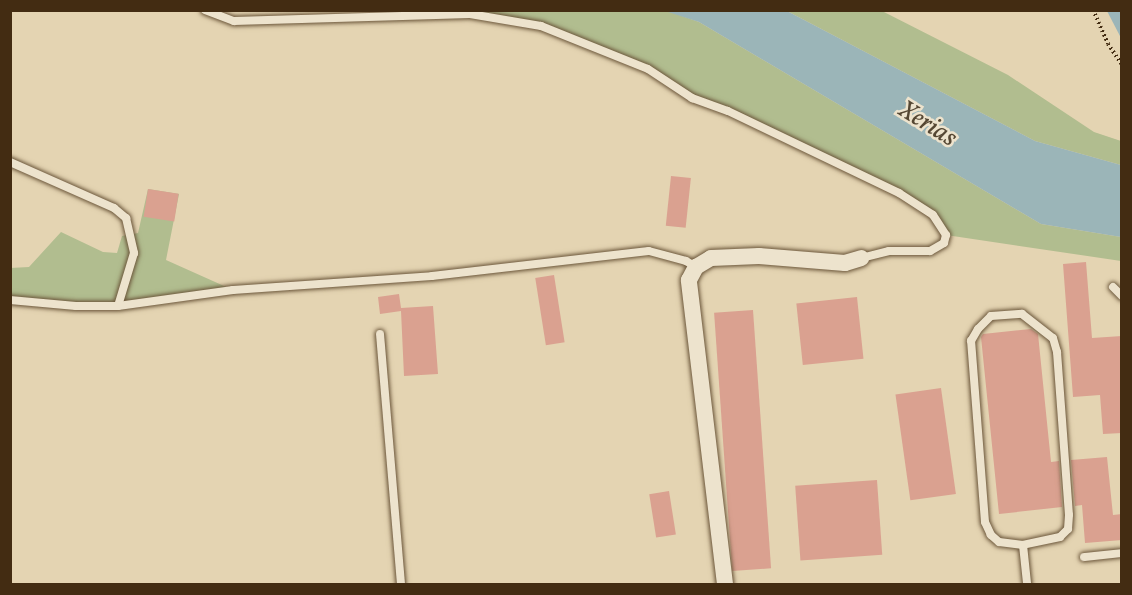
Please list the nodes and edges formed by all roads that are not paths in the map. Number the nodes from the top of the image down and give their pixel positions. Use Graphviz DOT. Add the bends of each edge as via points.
graph roads {
  1 [pos="205,10"];
  2 [pos="10,162"];
  3 [pos="861,258"];
  4 [pos="696,267"];
  5 [pos="1113,287"];
  6 [pos="1122,296"];
  7 [pos="10,300"];
  8 [pos="118,306"];
  9 [pos="380,334"];
  10 [pos="1023,545"];
  11 [pos="1122,554"];
  12 [pos="1084,557"];
  13 [pos="401,585"];
  14 [pos="725,585"];
  15 [pos="1027,585"];
  1 -- 3 [label="lane" via="234,21 470,14 542,26 648,69 692,98 728,111 899,193 933,215 946,235 944,243 930,251 889,251"];
  2 -- 8 [label="lane" via="114,208 126,218 134,253"];
  3 -- 4 [label="street" via="844,263 749,256 711,258"];
  4 -- 8 [label="lane" via="649,251 432,276 233,290"];
  4 -- 14 [label="street" via="689,280"];
  5 -- 6 [label="lane"];
  7 -- 8 [label="lane"];
  9 -- 13 [label="lane"];
  10 -- 10 [label="lane" via="999,542 991,536 986,522 971,341 991,316 1022,314 1053,338 1058,352 1068,529 1060,537"];
  10 -- 15 [label="lane"];
  11 -- 12 [label="lane"];
}
